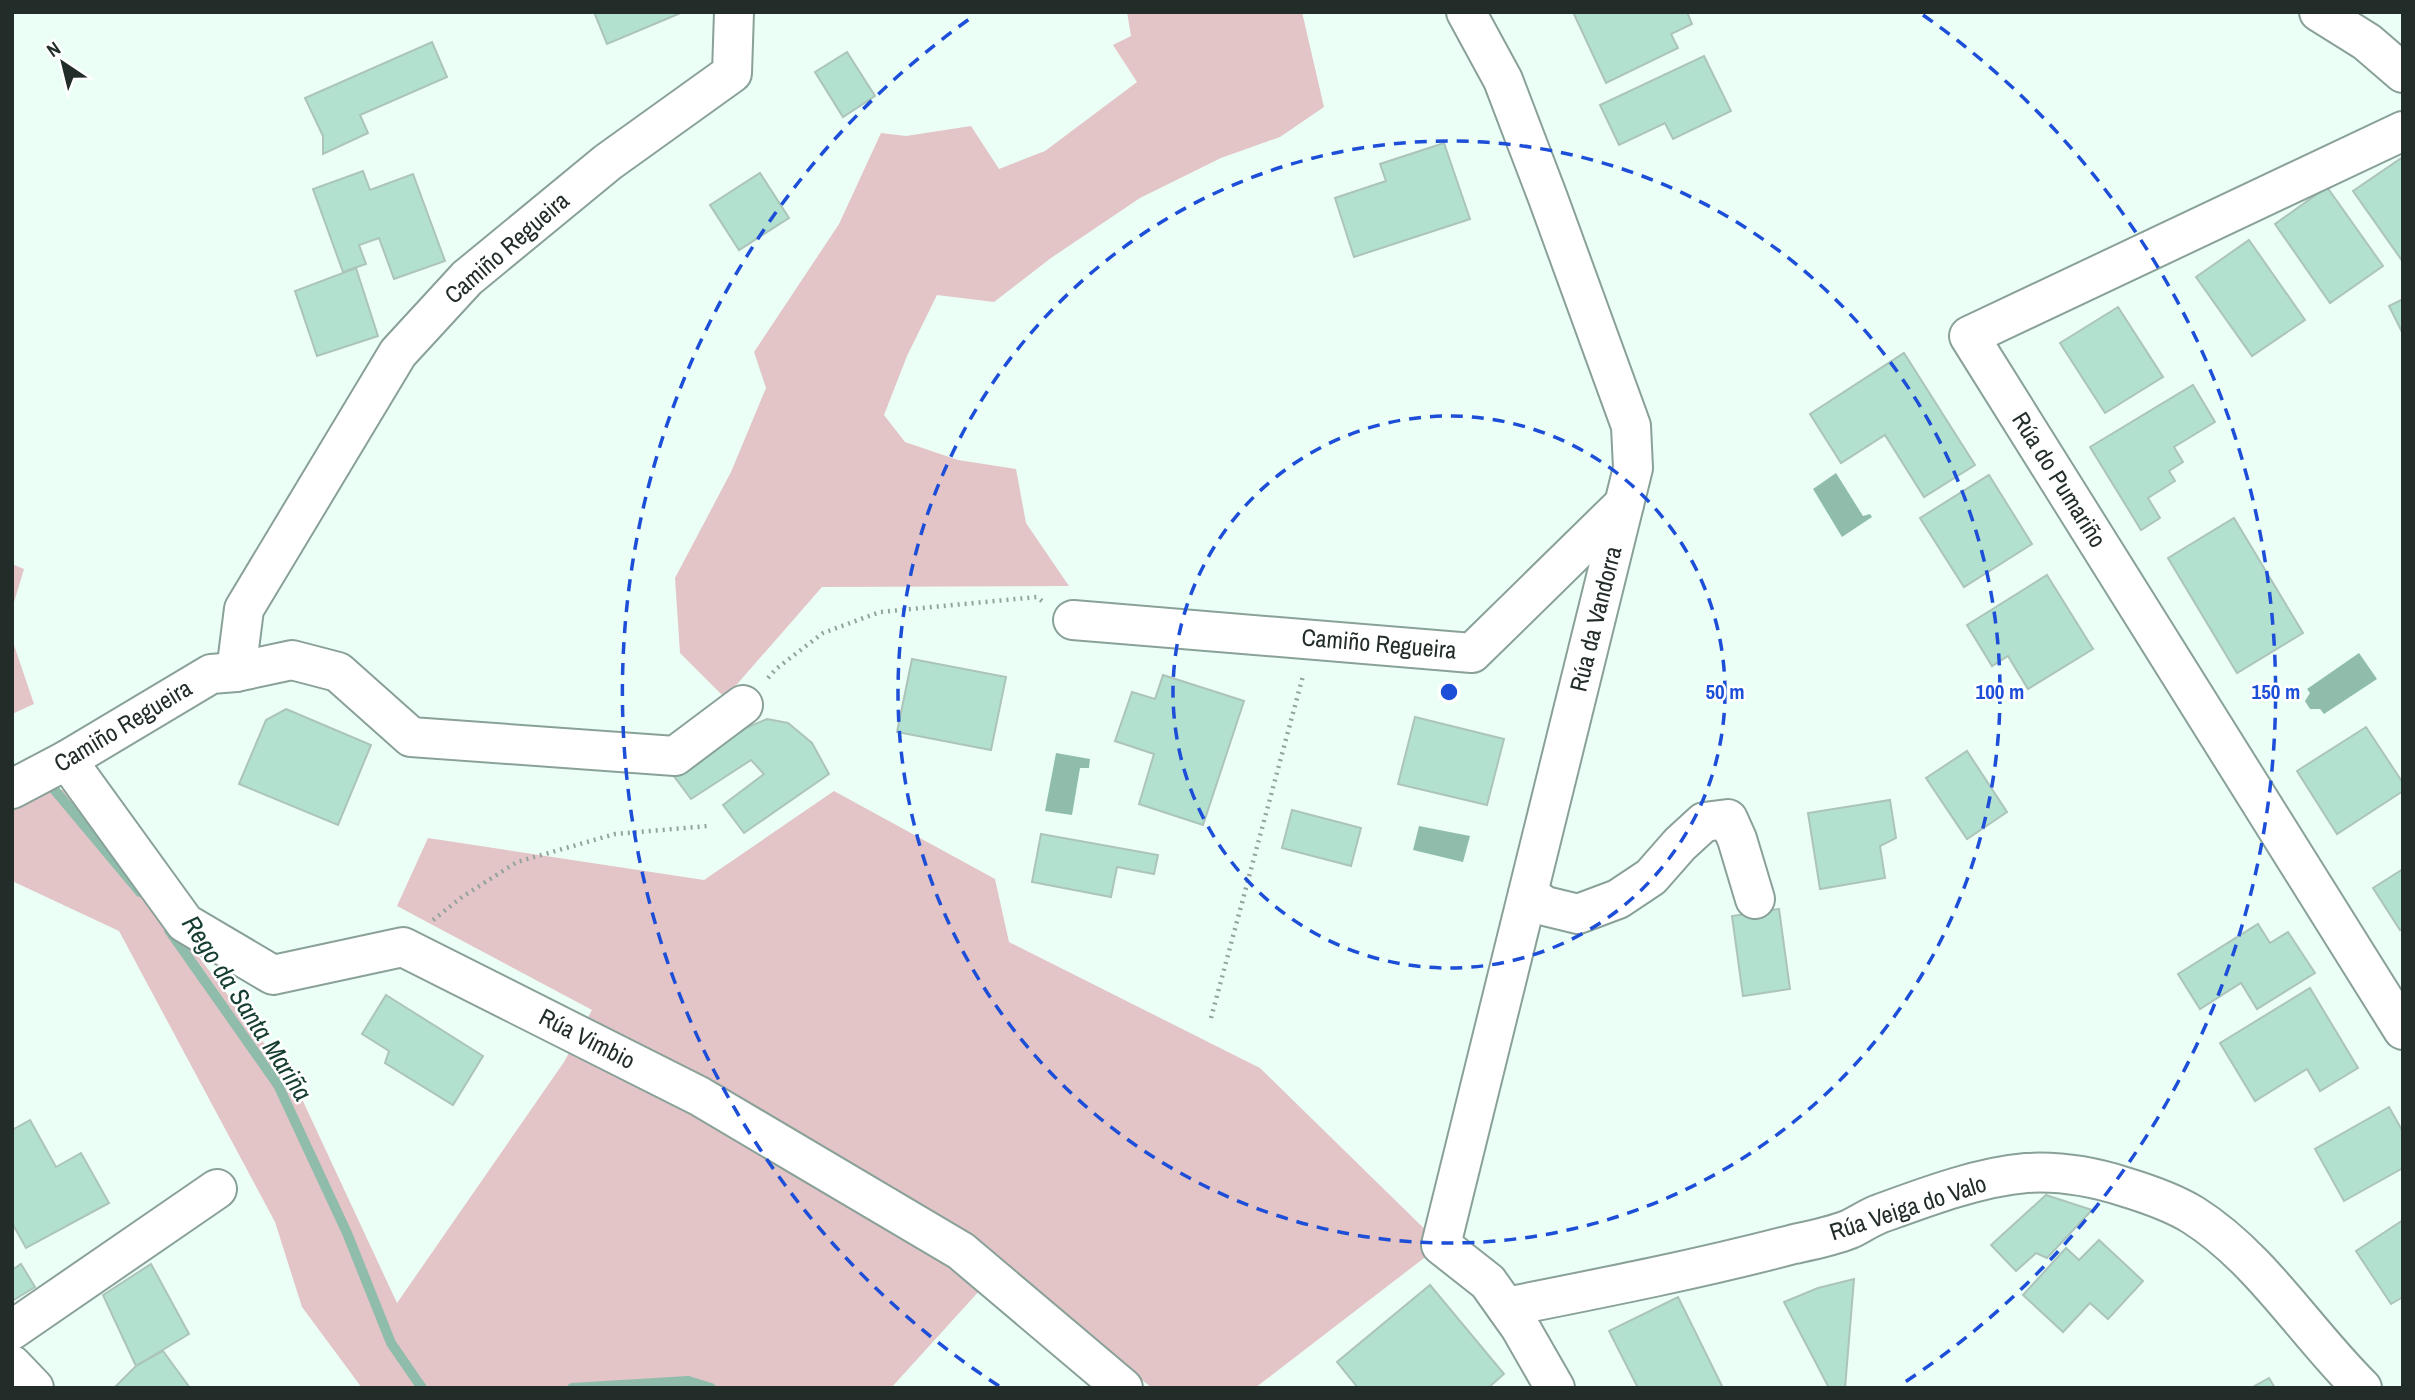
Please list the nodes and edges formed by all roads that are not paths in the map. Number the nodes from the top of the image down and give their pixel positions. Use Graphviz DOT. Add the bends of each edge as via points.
graph roads {
  1 [pos="734,12"];
  2 [pos="1466,12"];
  3 [pos="2319,12"];
  4 [pos="2403,73"];
  5 [pos="2403,131"];
  6 [pos="1624,504"];
  7 [pos="1073,620"];
  8 [pos="236,672"];
  9 [pos="743,705"];
  10 [pos="68,760"];
  11 [pos="12,789"];
  12 [pos="1528,894"];
  13 [pos="1755,900"];
  14 [pos="2403,1030"];
  15 [pos="217,1189"];
  16 [pos="1506,1307"];
  17 [pos="12,1330"];
  18 [pos="12,1365"];
  19 [pos="34,1388"];
  20 [pos="1123,1388"];
  21 [pos="1555,1388"];
  22 [pos="2362,1388"];
  1 -- 8 [label="street, Camiño Regueira" via="732,72 608,162 467,278 398,353 244,609"];
  2 -- 6 [label="street, Rúa da Vandorra" via="1503,80 1631,426 1633,468"];
  3 -- 4 [label="street" via="2367,42"];
  5 -- 14 [label="street, Rúa do Pumariño" via="1969,336"];
  6 -- 7 [label="street, Camiño Regueira" via="1472,653"];
  6 -- 12 [label="street, Rúa da Vandorra"];
  8 -- 9 [label="street, Camiño Regueira" via="292,660 338,672 411,737 675,756"];
  8 -- 10 [label="street, Camiño Regueira" via="211,674"];
  10 -- 11 [label="street, Camiño Regueira"];
  10 -- 20 [label="street, Rúa Vimbio" via="185,923 273,975 403,947 699,1096 961,1251"];
  12 -- 13 [label="street" via="1545,906 1578,914 1618,899 1651,877 1704,822 1728,819"];
  12 -- 16 [label="street, Rúa da Vandorra" via="1441,1244 1488,1282"];
  15 -- 17 [label="street"];
  16 -- 21 [label="street"];
  16 -- 22 [label="street, Rúa Veiga do Valo" via="1849,1230 1876,1215 1984,1181 2026,1173 2065,1174 2153,1196 2191,1214 2228,1240"];
  18 -- 19 [label="street"];
}
